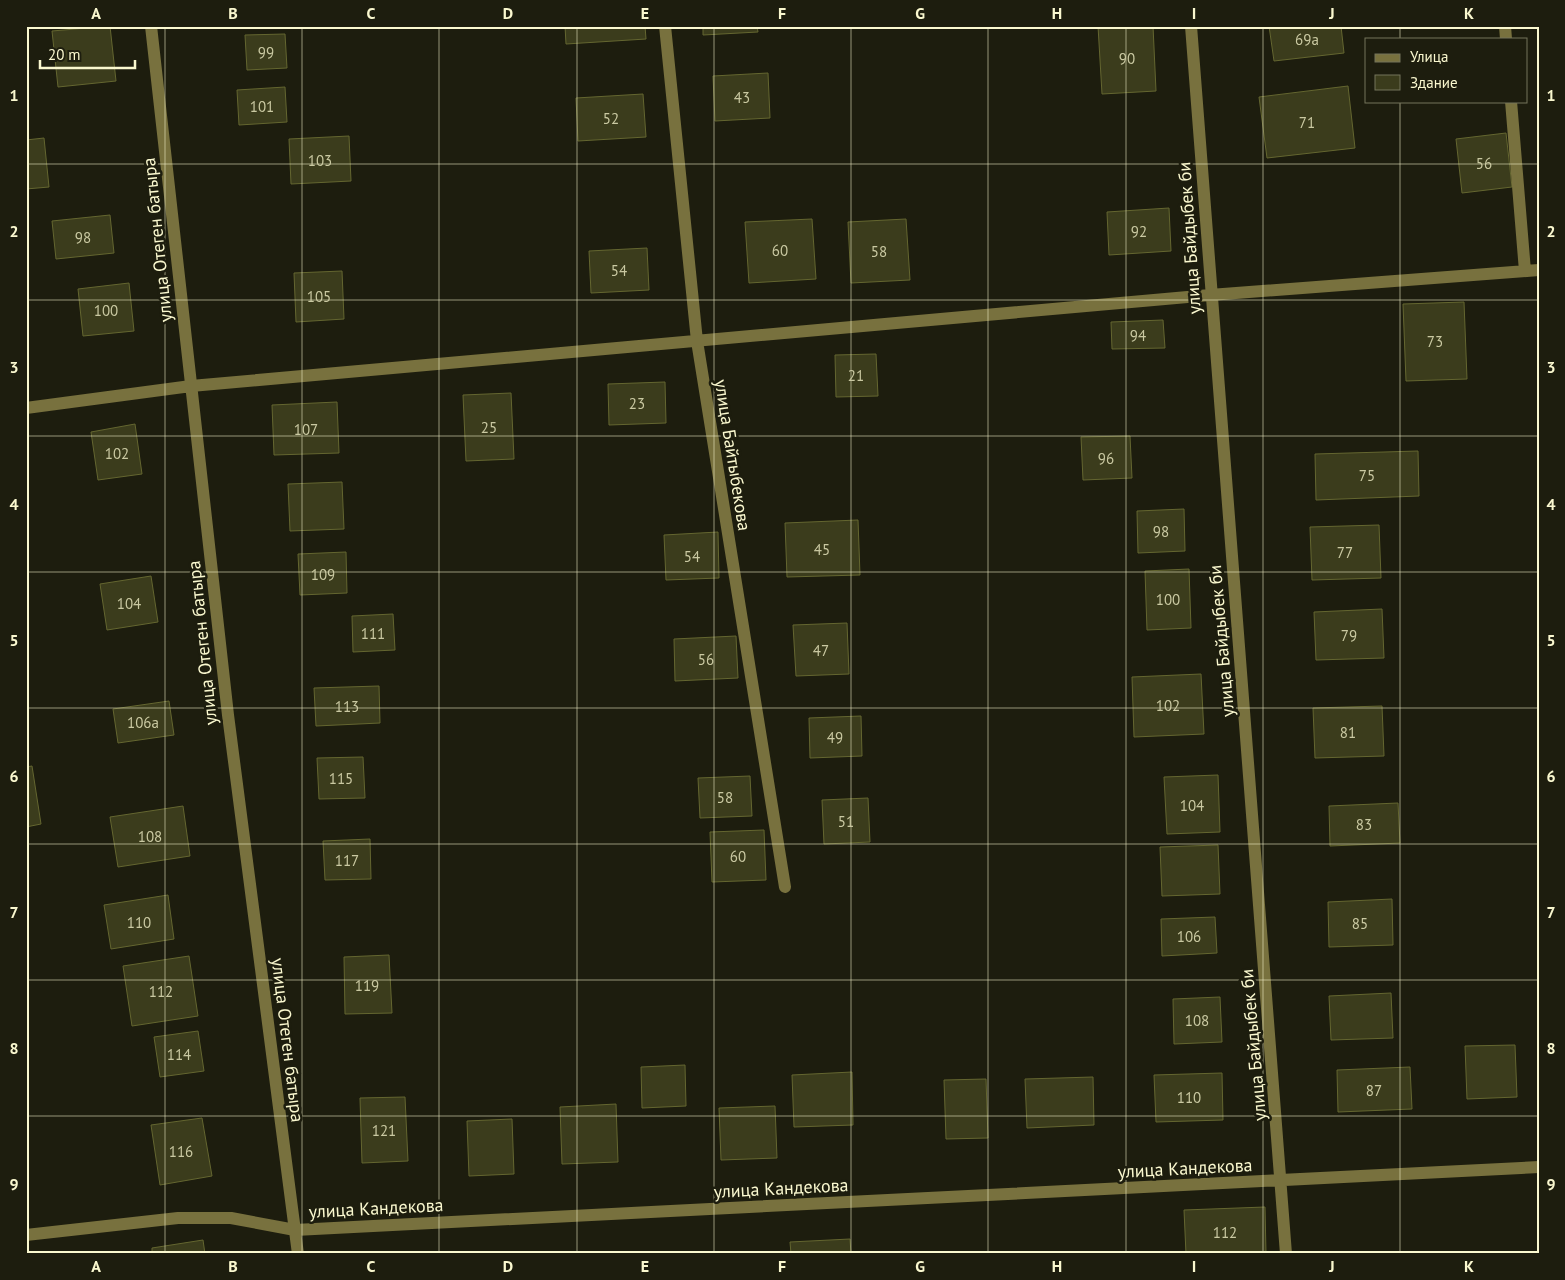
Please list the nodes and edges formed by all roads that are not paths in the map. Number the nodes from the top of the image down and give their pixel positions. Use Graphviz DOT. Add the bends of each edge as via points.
graph roads {
  1 [pos="151,26"];
  2 [pos="665,26"];
  3 [pos="1190,26"];
  4 [pos="1511,102"];
  5 [pos="1539,270"];
  6 [pos="1525,271"];
  7 [pos="1210,295"];
  8 [pos="697,341"];
  9 [pos="191,386"];
  10 [pos="26,408"];
  11 [pos="785,887"];
  12 [pos="1539,1167"];
  13 [pos="1282,1181"];
  14 [pos="295,1230"];
  15 [pos="26,1235"];
  16 [pos="298,1254"];
  17 [pos="1286,1254"];
  1 -- 9 [label="street, улица Отеген батыра"];
  2 -- 8 [label="street, улица Байтыбекова"];
  3 -- 7 [label="street, улица Байдыбек би"];
  4 -- 6 [label="street"];
  5 -- 6 [label="street"];
  6 -- 7 [label="street"];
  7 -- 8 [label="street"];
  7 -- 13 [label="street, улица Байдыбек би"];
  8 -- 9 [label="street"];
  8 -- 11 [label="street, улица Байтыбекова"];
  9 -- 10 [label="street"];
  9 -- 14 [label="street, улица Отеген батыра" via="228,715"];
  12 -- 13 [label="street, улица Кандекова"];
  13 -- 14 [label="street, улица Кандекова"];
  13 -- 17 [label="street, улица Байдыбек би"];
  14 -- 15 [label="street, улица Кандекова" via="231,1218 178,1218"];
  14 -- 16 [label="street, улица Отеген батыра"];
}
